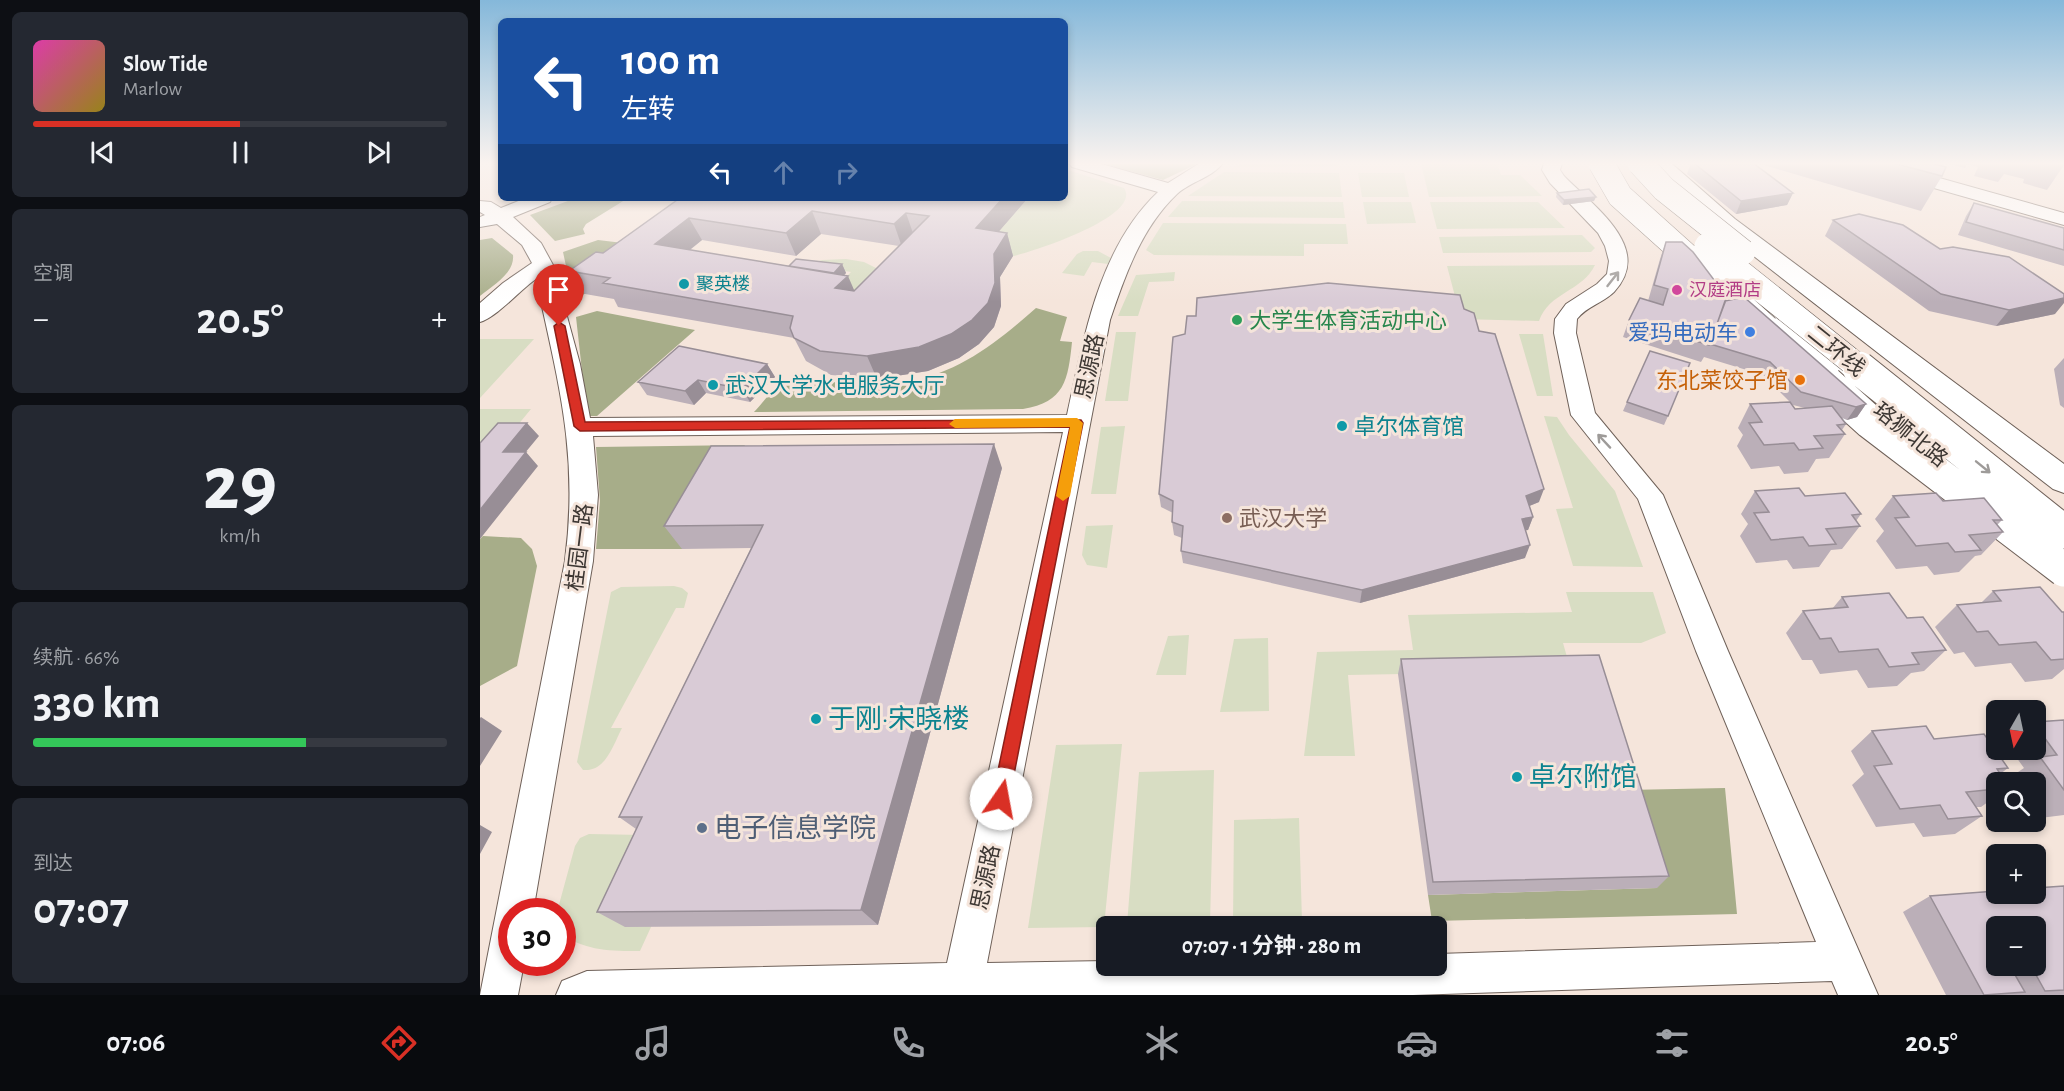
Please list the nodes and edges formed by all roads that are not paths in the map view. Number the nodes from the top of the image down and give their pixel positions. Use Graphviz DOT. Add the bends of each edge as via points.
graph roads {
  1 [pos="1154,209"];
  2 [pos="1585,209"];
  3 [pos="1635,209"];
  4 [pos="1651,209"];
  5 [pos="1661,209"];
  6 [pos="1688,209"];
  7 [pos="1710,209"];
  8 [pos="2031,209"];
  9 [pos="489,210"];
  10 [pos="2064,219"];
  11 [pos="542,265"];
  12 [pos="1824,297"];
  13 [pos="1766,314"];
  14 [pos="480,315"];
  15 [pos="1077,423"];
  16 [pos="580,426"];
  17 [pos="2064,481"];
  18 [pos="2064,502"];
  19 [pos="2064,532"];
  20 [pos="2064,560"];
  21 [pos="2064,570"];
  22 [pos="517,898"];
  23 [pos="502,976"];
  24 [pos="1851,978"];
  25 [pos="963,982"];
  26 [pos="498,995"];
  27 [pos="576,995"];
  1 -- 15 [label="street, 思源路" via="1111,285 1099,320"];
  24 -- 2 [label="street, one-way" via="1712,651 1655,505 1643,484 1583,415 1564,327 1569,312 1617,278 1621,264 1612,237"];
  3 -- 21 [label="main road, bridge" via="1870,422"];
  4 -- 13 [label="main road, 珞狮北路"];
  5 -- 19 [label="main road, 二环线, one-way, bridge"];
  6 -- 18 [label="main road, 二环线, bridge"];
  7 -- 12 [label="main road"];
  8 -- 10 [label="street"];
  9 -- 11 [label="street, 桂园一路" via="531,244"];
  11 -- 14 [label="street"];
  11 -- 16 [label="street, 桂园一路"];
  12 -- 13 [label="main road"];
  12 -- 17 [label="main road"];
  13 -- 20 [label="main road, 珞狮北路"];
  15 -- 16 [label="street"];
  15 -- 25 [label="street, 思源路"];
  16 -- 22 [label="street, 桂园一路" via="586,473 585,522"];
  23 -- 26 [label="street"];
  24 -- 25 [label="street" via="1380,976"];
  25 -- 27 [label="street" via="618,989"];
}
